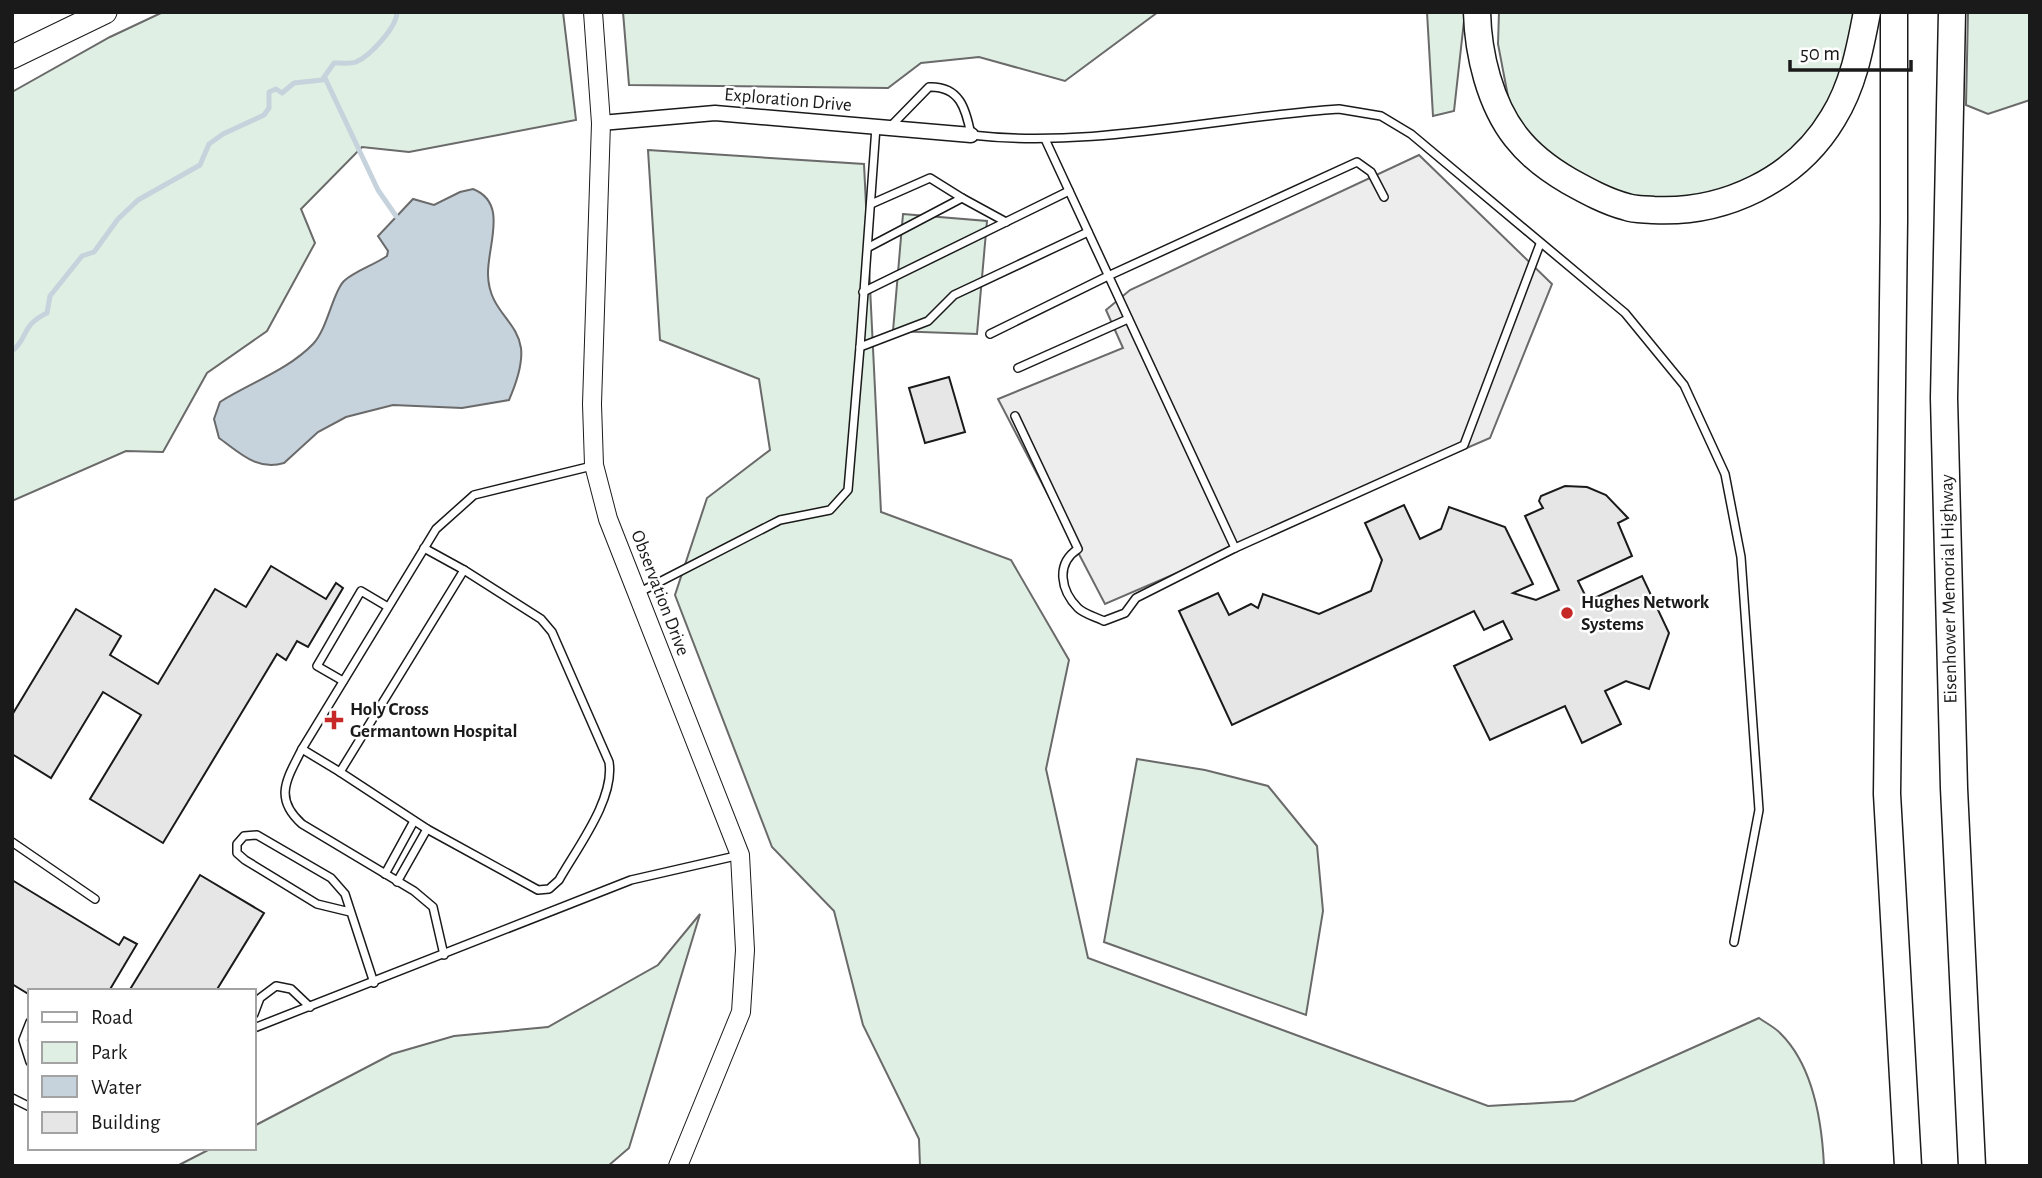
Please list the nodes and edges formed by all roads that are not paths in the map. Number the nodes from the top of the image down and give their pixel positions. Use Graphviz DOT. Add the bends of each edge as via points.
graph roads {
  1 [pos="105,12"];
  2 [pos="593,12"];
  3 [pos="1477,12"];
  4 [pos="1867,12"];
  5 [pos="1894,12"];
  6 [pos="1952,12"];
  7 [pos="12,57"];
  8 [pos="601,123"];
  9 [pos="883,127"];
  10 [pos="971,135"];
  11 [pos="1045,139"];
  12 [pos="1069,191"];
  13 [pos="1384,197"];
  14 [pos="962,198"];
  15 [pos="871,204"];
  16 [pos="1006,222"];
  17 [pos="1087,232"];
  18 [pos="1541,244"];
  19 [pos="869,247"];
  20 [pos="1108,275"];
  21 [pos="863,292"];
  22 [pos="1128,318"];
  23 [pos="990,334"];
  24 [pos="860,347"];
  25 [pos="1018,368"];
  26 [pos="1015,416"];
  27 [pos="594,465"];
  28 [pos="424,548"];
  29 [pos="1235,548"];
  30 [pos="464,570"];
  31 [pos="638,593"];
  32 [pos="388,607"];
  33 [pos="343,681"];
  34 [pos="302,748"];
  35 [pos="340,772"];
  36 [pos="414,821"];
  37 [pos="427,829"];
  38 [pos="12,842"];
  39 [pos="740,855"];
  40 [pos="385,874"];
  41 [pos="397,882"];
  42 [pos="95,900"];
  43 [pos="350,912"];
  44 [pos="1734,942"];
  45 [pos="444,955"];
  46 [pos="374,983"];
  47 [pos="310,1007"];
  48 [pos="256,1009"];
  49 [pos="28,1027"];
  50 [pos="256,1027"];
  51 [pos="28,1056"];
  52 [pos="12,1098"];
  53 [pos="28,1106"];
  54 [pos="678,1166"];
  55 [pos="1908,1166"];
  56 [pos="1972,1166"];
  1 -- 7 [label="main road"];
  2 -- 8 [label="street, Observation Drive"];
  3 -- 4 [label="highway" via="1490,91 1516,137 1548,169 1629,208 1684,211 1759,187 1779,176 1814,144 1850,87"];
  5 -- 55 [label="highway" via="1887,794"];
  6 -- 56 [label="highway, Eisenhower Memorial Highway" via="1944,398 1954,788"];
  8 -- 9 [label="street, Exploration Drive" via="715,113"];
  8 -- 27 [label="street, Observation Drive"];
  9 -- 10 [label="street, Exploration Drive"];
  9 -- 10 [label="lane" via="929,87 942,87 958,95"];
  9 -- 15 [label="lane"];
  10 -- 11 [label="lane"];
  11 -- 12 [label="lane"];
  11 -- 18 [label="lane" via="1319,110 1363,112 1381,116 1411,134"];
  12 -- 16 [label="lane"];
  12 -- 17 [label="lane"];
  13 -- 20 [label="lane" via="1371,172 1357,162"];
  14 -- 15 [label="lane" via="930,178"];
  14 -- 16 [label="lane"];
  14 -- 19 [label="lane"];
  15 -- 19 [label="lane"];
  16 -- 21 [label="lane"];
  17 -- 20 [label="lane"];
  17 -- 24 [label="lane" via="954,295 928,321"];
  18 -- 29 [label="lane" via="1464,445"];
  18 -- 44 [label="lane" via="1625,313 1656,347 1684,385 1725,474 1741,557 1759,810"];
  19 -- 21 [label="lane"];
  20 -- 22 [label="lane"];
  20 -- 23 [label="lane"];
  21 -- 24 [label="lane"];
  22 -- 25 [label="lane"];
  22 -- 29 [label="lane"];
  24 -- 31 [label="lane" via="848,490 830,510 780,520"];
  26 -- 29 [label="lane" via="1077,549 1066,561 1062,582 1079,609 1104,621 1125,613 1136,598"];
  27 -- 28 [label="lane" via="474,495 436,529"];
  27 -- 31 [label="street, Observation Drive" via="608,519"];
  28 -- 30 [label="lane"];
  28 -- 32 [label="lane"];
  30 -- 35 [label="lane"];
  30 -- 37 [label="lane" via="541,619 552,632 611,776 606,795 549,890 538,890"];
  31 -- 39 [label="street, Observation Drive"];
  32 -- 33 [label="lane"];
  32 -- 33 [label="lane" via="361,591 317,666"];
  33 -- 34 [label="lane"];
  34 -- 35 [label="lane"];
  34 -- 40 [label="lane" via="284,796 289,812"];
  35 -- 36 [label="lane"];
  36 -- 37 [label="lane"];
  36 -- 40 [label="lane"];
  37 -- 41 [label="lane"];
  38 -- 42 [label="lane"];
  39 -- 45 [label="lane" via="631,880"];
  39 -- 54 [label="street, Observation Drive" via="745,950 741,1012"];
  40 -- 41 [label="lane"];
  41 -- 45 [label="lane" via="433,907"];
  43 -- 43 [label="lane" via="345,894 331,878 257,835 244,836 237,844 237,853 245,860 296,892 317,904"];
  43 -- 46 [label="lane"];
  45 -- 46 [label="lane"];
  46 -- 47 [label="lane"];
  47 -- 48 [label="lane" via="291,989 276,986 260,998"];
  47 -- 50 [label="lane"];
  49 -- 51 [label="lane" via="23,1040"];
  52 -- 53 [label="lane"];
}
